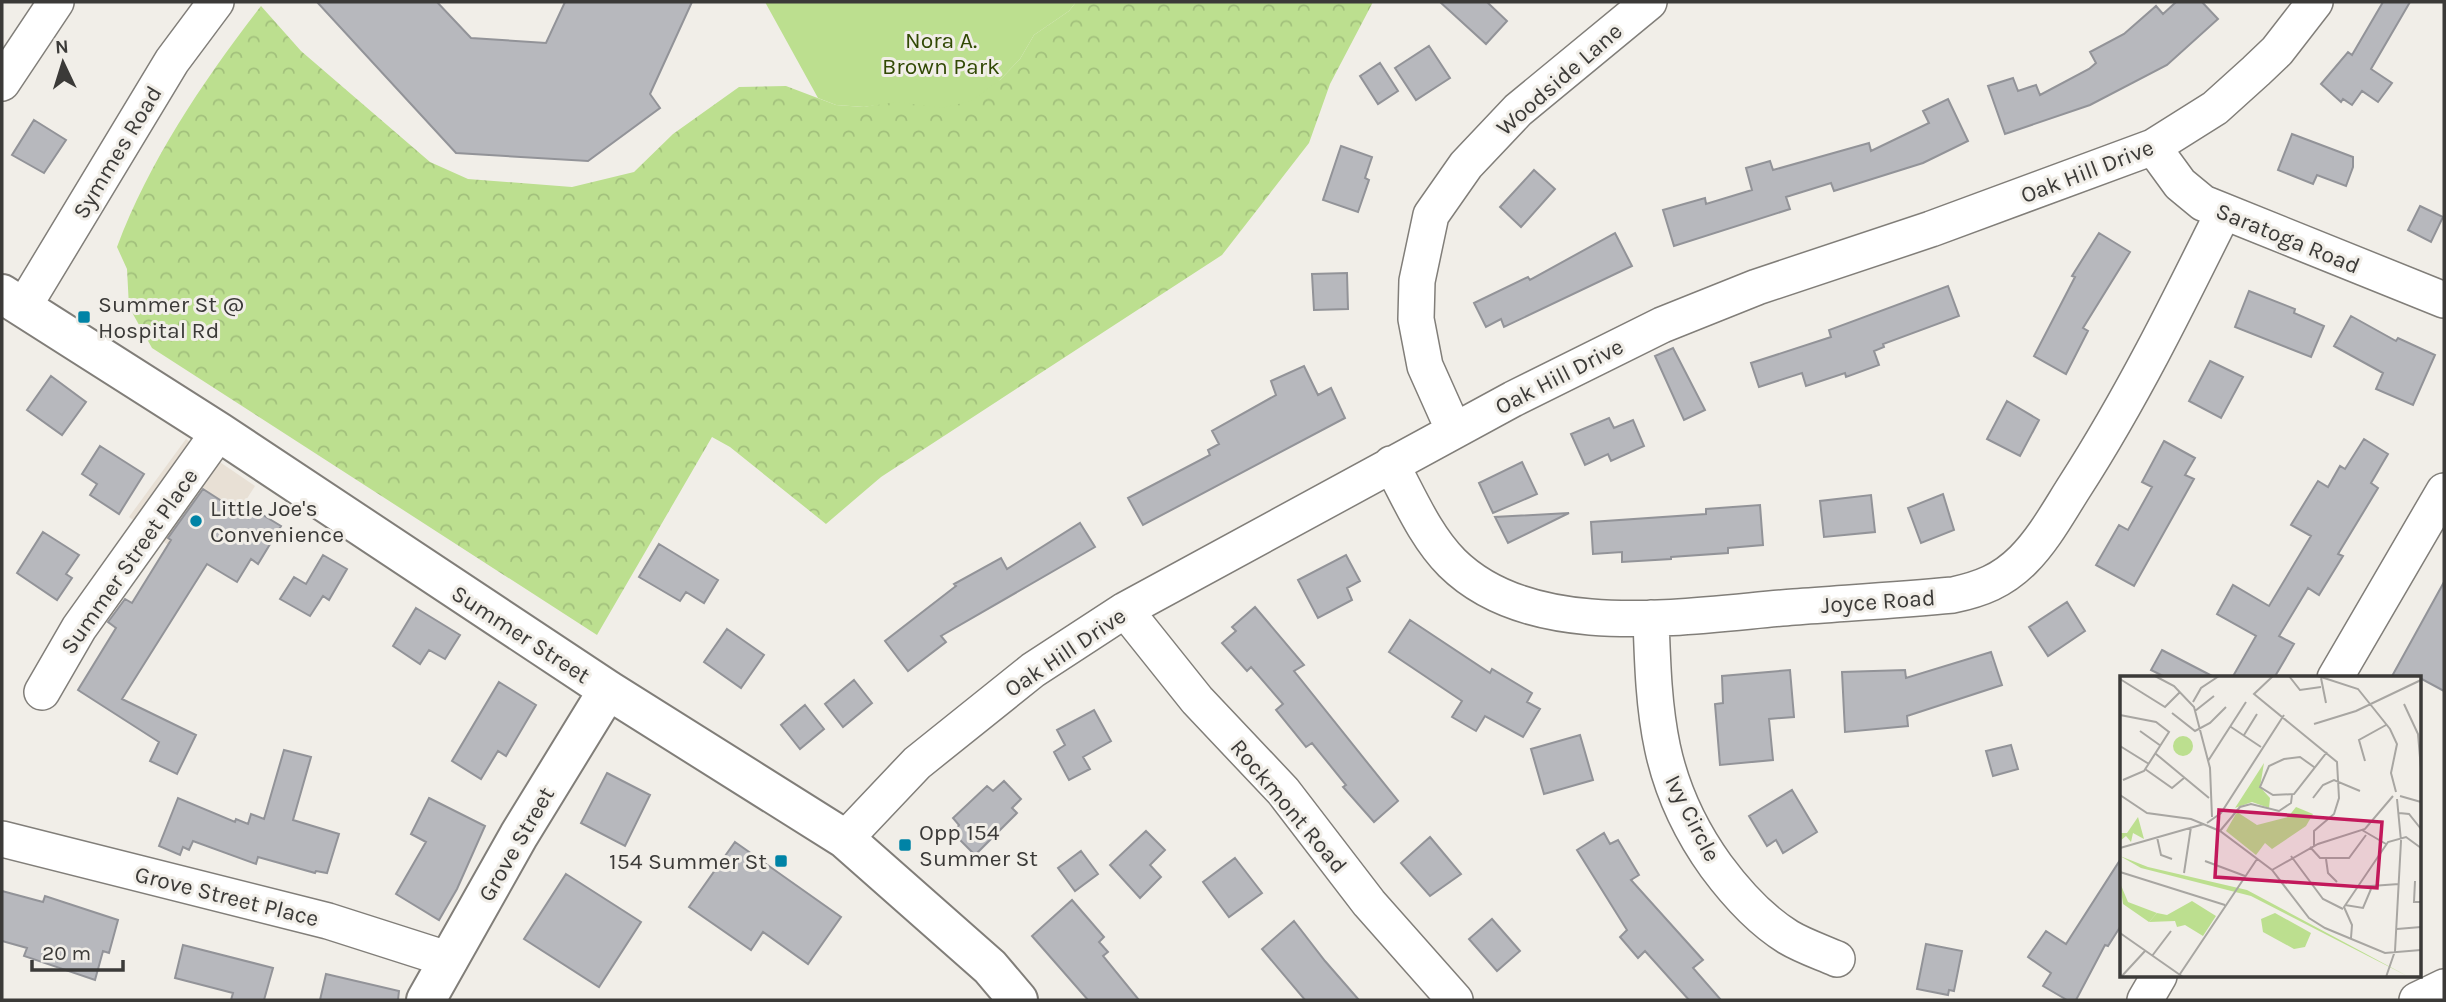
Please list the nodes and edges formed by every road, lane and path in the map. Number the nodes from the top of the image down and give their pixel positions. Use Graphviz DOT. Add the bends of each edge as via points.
graph roads {
  1 [pos="56,2"];
  2 [pos="216,2"];
  3 [pos="1649,2"];
  4 [pos="2315,2"];
  5 [pos="2,83"];
  6 [pos="2153,147"];
  7 [pos="2223,213"];
  8 [pos="13,300"];
  9 [pos="2444,300"];
  10 [pos="1454,430"];
  11 [pos="219,432"];
  12 [pos="1391,464"];
  13 [pos="2444,491"];
  14 [pos="1125,610"];
  15 [pos="1651,618"];
  16 [pos="2336,676"];
  17 [pos="608,690"];
  18 [pos="42,692"];
  19 [pos="2,839"];
  20 [pos="845,839"];
  21 [pos="1837,959"];
  22 [pos="450,960"];
  23 [pos="2158,978"];
  24 [pos="2444,988"];
  25 [pos="426,1000"];
  26 [pos="1018,1000"];
  27 [pos="1455,1000"];
  28 [pos="2145,1000"];
  29 [pos="2417,1000"];
  1 -- 5 [label="street"];
  2 -- 8 [label="street, Symmes Road"];
  3 -- 10 [label="street, Woodside Lane" via="1508,120 1454,180 1431,215 1417,281 1416,319 1425,366"];
  4 -- 6 [label="street, Oak Hill Drive" via="2277,51 2246,80 2195,123"];
  6 -- 7 [label="street, Saratoga Road" via="2180,184"];
  6 -- 10 [label="street, Oak Hill Drive" via="1699,309"];
  7 -- 9 [label="street, Saratoga Road"];
  7 -- 15 [label="street, Joyce Road" via="2163,336 2090,463 2041,538 2001,578 1952,595"];
  8 -- 11 [label="main road, Summer Street"];
  10 -- 12 [label="street, Oak Hill Drive"];
  11 -- 17 [label="main road, Summer Street"];
  11 -- 18 [label="street, Summer Street Place" via="79,628"];
  12 -- 14 [label="street, Oak Hill Drive"];
  12 -- 15 [label="street, Joyce Road" via="1436,544 1477,582 1557,613"];
  13 -- 16 [label="street"];
  14 -- 20 [label="street, Oak Hill Drive" via="1033,670 918,763"];
  14 -- 27 [label="street, Rockmont Road" via="1197,700 1283,791 1369,903"];
  15 -- 21 [label="street, Ivy Circle" via="1660,741 1669,779 1688,820 1732,888 1759,915 1788,937"];
  17 -- 20 [label="main road, Summer Street"];
  17 -- 22 [label="main road, Grove Street" via="519,835"];
  19 -- 22 [label="street, Grove Street Place" via="328,921"];
  20 -- 26 [label="main road, Summer Street" via="990,967"];
  22 -- 25 [label="main road, Grove Street"];
  23 -- 28 [label="street"];
  24 -- 29 [label="street"];
}
